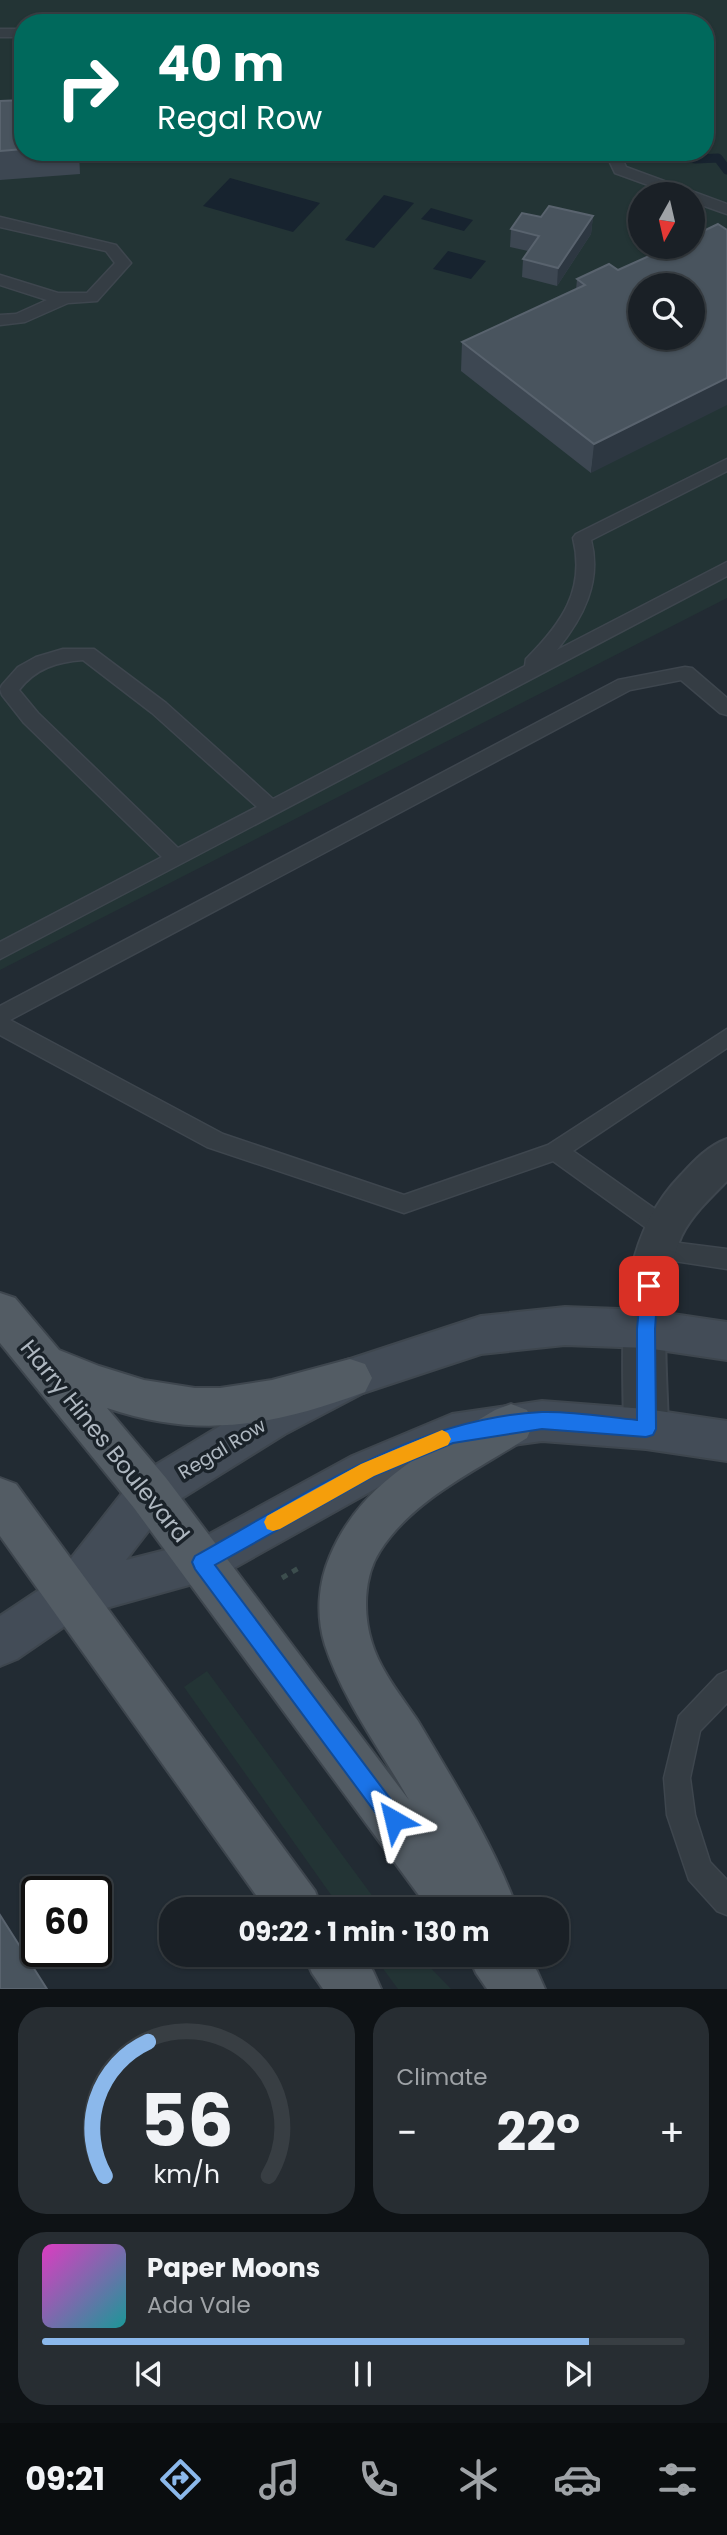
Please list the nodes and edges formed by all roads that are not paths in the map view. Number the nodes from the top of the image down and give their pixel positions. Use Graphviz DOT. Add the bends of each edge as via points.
graph roads {
  1 [pos="616,161"];
  2 [pos="653,182"];
  3 [pos="705,201"];
  4 [pos="727,209"];
  5 [pos="0,222"];
  6 [pos="0,281"];
  7 [pos="65,298"];
  8 [pos="0,320"];
  9 [pos="727,464"];
  10 [pos="727,568"];
  11 [pos="520,677"];
  12 [pos="727,708"];
  13 [pos="271,808"];
  14 [pos="176,858"];
  15 [pos="0,951"];
  16 [pos="0,1016"];
  17 [pos="0,1025"];
  18 [pos="727,1037"];
  19 [pos="556,1151"];
  20 [pos="727,1156"];
  21 [pos="660,1239"];
  22 [pos="727,1259"];
  23 [pos="0,1311"];
  24 [pos="646,1329"];
  25 [pos="727,1341"];
  26 [pos="41,1362"];
  27 [pos="350,1378"];
  28 [pos="511,1424"];
  29 [pos="646,1429"];
  30 [pos="727,1441"];
  31 [pos="150,1493"];
  32 [pos="0,1499"];
  33 [pos="202,1562"];
  34 [pos="70,1596"];
  35 [pos="0,1643"];
  36 [pos="727,1684"];
  37 [pos="288,1897"];
  38 [pos="451,1897"];
  39 [pos="486,1897"];
  40 [pos="727,1901"];
  41 [pos="339,1967"];
  42 [pos="503,1967"];
  43 [pos="517,1967"];
  44 [pos="355,1989"];
  45 [pos="519,1989"];
  46 [pos="527,1989"];
  1 -- 2 [label="lane" via="620,170"];
  3 -- 4 [label="lane"];
  5 -- 7 [label="lane" via="111,248 122,263 91,298"];
  6 -- 7 [label="lane"];
  7 -- 8 [label="lane" via="19,319"];
  9 -- 11 [label="lane" via="582,538 587,565 577,608 548,649"];
  10 -- 11 [label="lane"];
  11 -- 13 [label="lane"];
  12 -- 16 [label="lane" via="685,673 625,685"];
  13 -- 14 [label="lane"];
  13 -- 14 [label="lane" via="159,708 87,653 50,656 21,673 9,690 32,718"];
  14 -- 15 [label="lane"];
  17 -- 19 [label="lane" via="215,1141 404,1204"];
  18 -- 19 [label="lane"];
  19 -- 21 [label="lane"];
  20 -- 21 [label="street" via="692,1190"];
  21 -- 22 [label="lane"];
  21 -- 24 [label="street" via="651,1264"];
  23 -- 26 [label="main road, Harry Hines Boulevard"];
  24 -- 25 [label="main road, Regal Row"];
  24 -- 27 [label="main road, Regal Row" via="565,1326 481,1335"];
  24 -- 29 [label="street"];
  26 -- 27 [label="main road" via="140,1398 217,1407 273,1399"];
  26 -- 31 [label="main road, Harry Hines Boulevard"];
  27 -- 31 [label="main road, Regal Row" via="269,1420"];
  28 -- 29 [label="main road" via="542,1421"];
  28 -- 33 [label="main road" via="452,1434 368,1470"];
  28 -- 39 [label="main road" via="397,1499 356,1548 344,1584 348,1643"];
  29 -- 30 [label="main road"];
  31 -- 33 [label="main road, Harry Hines Boulevard"];
  31 -- 34 [label="main road, Regal Row"];
  32 -- 34 [label="main road"];
  33 -- 34 [label="main road"];
  33 -- 38 [label="main road, Harry Hines Boulevard"];
  34 -- 35 [label="main road"];
  34 -- 37 [label="main road"];
  36 -- 40 [label="lane" via="688,1725 677,1778 681,1815 699,1870"];
  41 -- 44 [label="main road"];
  42 -- 45 [label="main road"];
  43 -- 46 [label="main road"];
}
